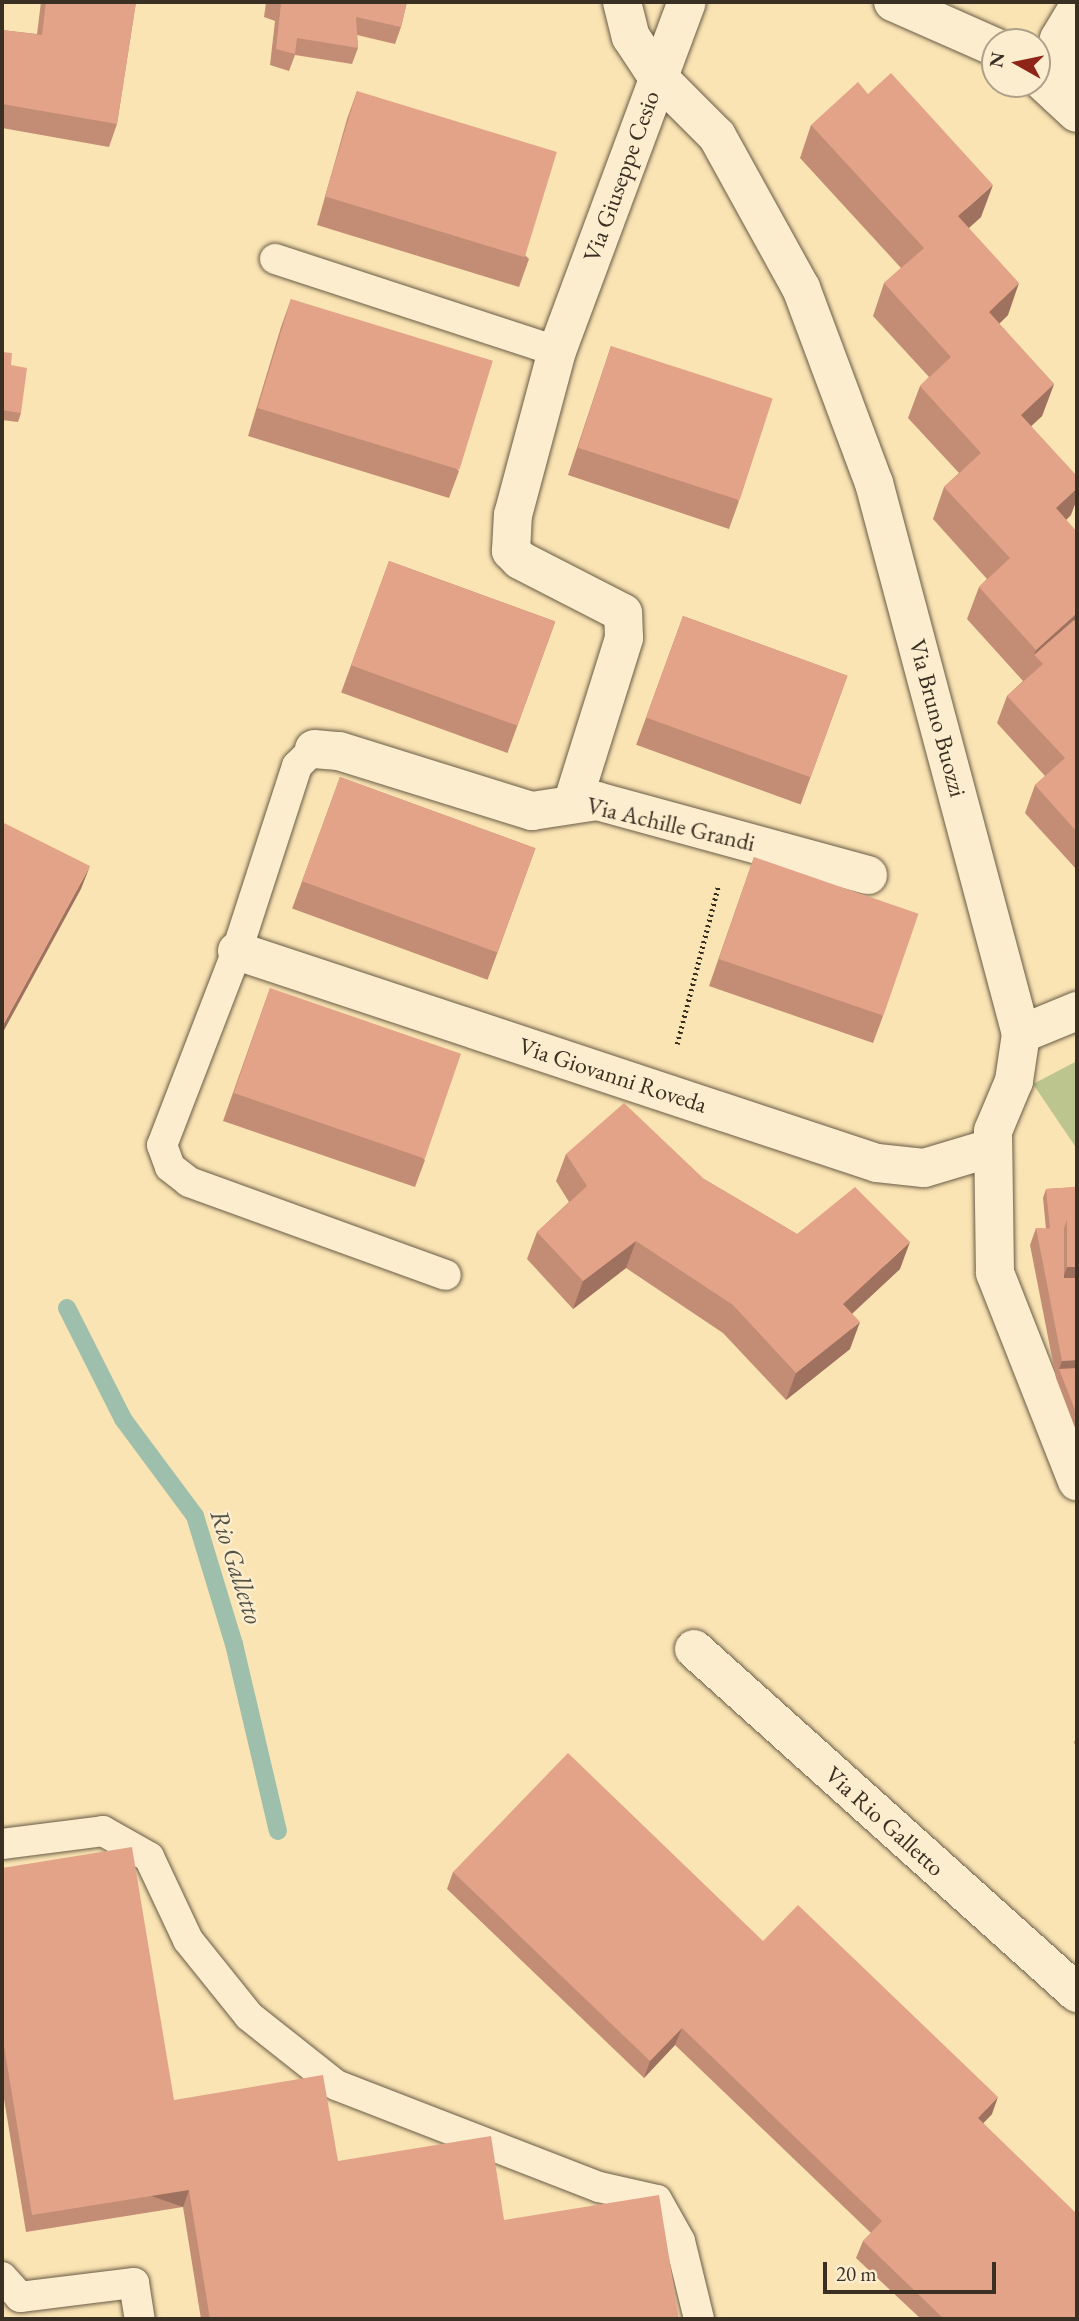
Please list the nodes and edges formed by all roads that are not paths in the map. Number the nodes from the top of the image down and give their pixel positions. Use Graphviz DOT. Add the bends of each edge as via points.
graph roads {
  1 [pos="622,2"];
  2 [pos="687,2"];
  3 [pos="892,2"];
  4 [pos="1077,9"];
  5 [pos="981,41"];
  6 [pos="656,75"];
  7 [pos="1057,95"];
  8 [pos="275,258"];
  9 [pos="557,351"];
  10 [pos="314,749"];
  11 [pos="573,801"];
  12 [pos="868,875"];
  13 [pos="237,951"];
  14 [pos="1077,1011"];
  15 [pos="1021,1034"];
  16 [pos="991,1148"];
  17 [pos="446,1275"];
  18 [pos="1077,1480"];
  19 [pos="694,1649"];
  20 [pos="2,1844"];
  21 [pos="1077,1993"];
  22 [pos="2,2277"];
  23 [pos="140,2319"];
  24 [pos="699,2319"];
  1 -- 6 [label="street, Via Bruno Buozzi" via="631,37"];
  2 -- 6 [label="street, Via Giuseppe Cesio"];
  3 -- 5 [label="street"];
  4 -- 7 [label="street" via="1059,39"];
  6 -- 9 [label="street, Via Giuseppe Cesio"];
  6 -- 15 [label="street, Via Bruno Buozzi" via="718,136 801,288 874,483"];
  8 -- 9 [label="lane"];
  9 -- 11 [label="street, Via Giuseppe Cesio" via="513,515 511,551 520,560 624,613 624,638"];
  10 -- 11 [label="street, Via Achille Grandi" via="340,751 532,811 551,811"];
  10 -- 13 [label="lane" via="297,766"];
  11 -- 12 [label="street, Via Achille Grandi" via="729,835"];
  13 -- 16 [label="street, Via Giovanni Roveda" via="877,1163 924,1168"];
  13 -- 17 [label="lane" via="162,1145 170,1167 188,1182"];
  14 -- 15 [label="street"];
  15 -- 16 [label="street, Via Bruno Buozzi"];
  16 -- 18 [label="street, Via Bruno Buozzi" via="995,1273"];
  19 -- 21 [label="street, Via Rio Galletto"];
  20 -- 24 [label="lane" via="103,1831 149,1857 188,1940 249,2016 336,2085 599,2187 657,2200 680,2241"];
  22 -- 23 [label="lane" via="20,2297 134,2283"];
}
